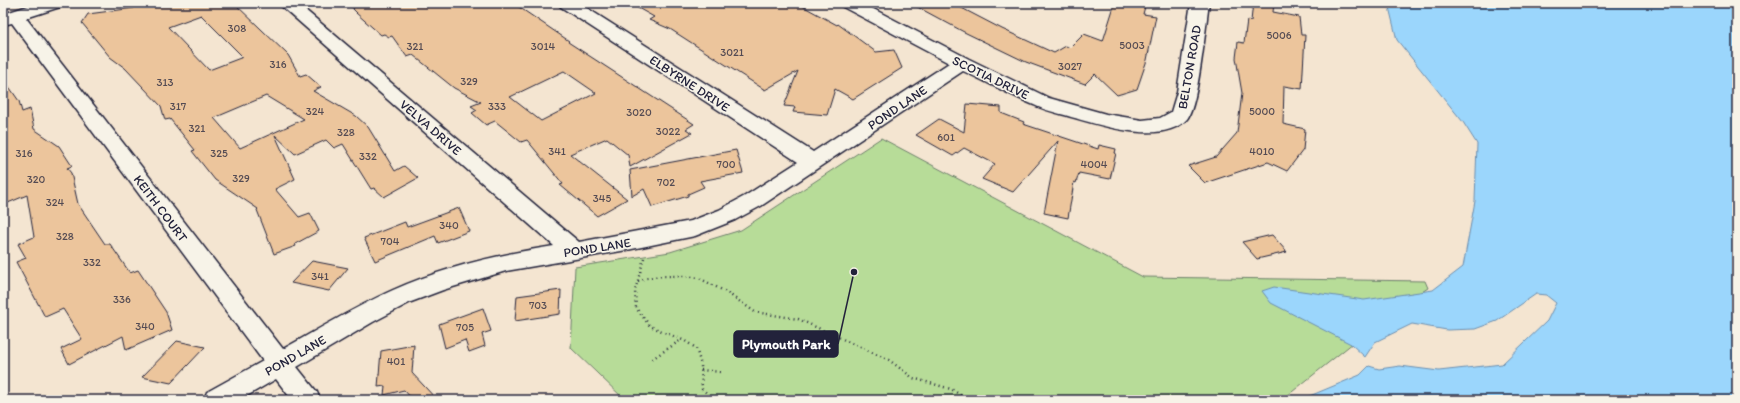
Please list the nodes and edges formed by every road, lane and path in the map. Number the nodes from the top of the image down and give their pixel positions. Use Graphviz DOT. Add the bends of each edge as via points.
graph roads {
  1 [pos="54,3"];
  2 [pos="287,3"];
  3 [pos="567,3"];
  4 [pos="849,3"];
  5 [pos="1200,3"];
  6 [pos="9,18"];
  7 [pos="962,63"];
  8 [pos="1142,126"];
  9 [pos="813,162"];
  10 [pos="574,250"];
  11 [pos="682,340"];
  12 [pos="652,359"];
  13 [pos="279,364"];
  14 [pos="701,370"];
  15 [pos="721,372"];
  16 [pos="217,400"];
  17 [pos="307,400"];
  18 [pos="714,400"];
  19 [pos="968,400"];
  1 -- 6 [label="street"];
  2 -- 10 [label="street, VELVA DRIVE"];
  3 -- 9 [label="street, ELBYRNE DRIVE"];
  4 -- 7 [label="street, SCOTIA DRIVE"];
  5 -- 8 [label="street, BELTON ROAD" via="1187,92 1180,115 1165,124"];
  6 -- 13 [label="street, KEITH COURT"];
  7 -- 8 [label="street, SCOTIA DRIVE" via="1042,102 1105,120"];
  7 -- 9 [label="street, POND LANE"];
  9 -- 10 [label="street, POND LANE" via="753,201 695,228"];
  10 -- 13 [label="street, POND LANE" via="506,262 435,283 364,315"];
  11 -- 12 [label="path"];
  11 -- 14 [label="path" via="696,348"];
  11 -- 19 [label="path" via="650,326 636,308 635,291 638,281 662,276 699,278 726,292 755,312 798,319 889,360 916,380 962,393"];
  13 -- 16 [label="street, POND LANE"];
  13 -- 17 [label="street, KEITH COURT"];
  14 -- 15 [label="path"];
  14 -- 18 [label="path" via="700,383 703,393"];
}
